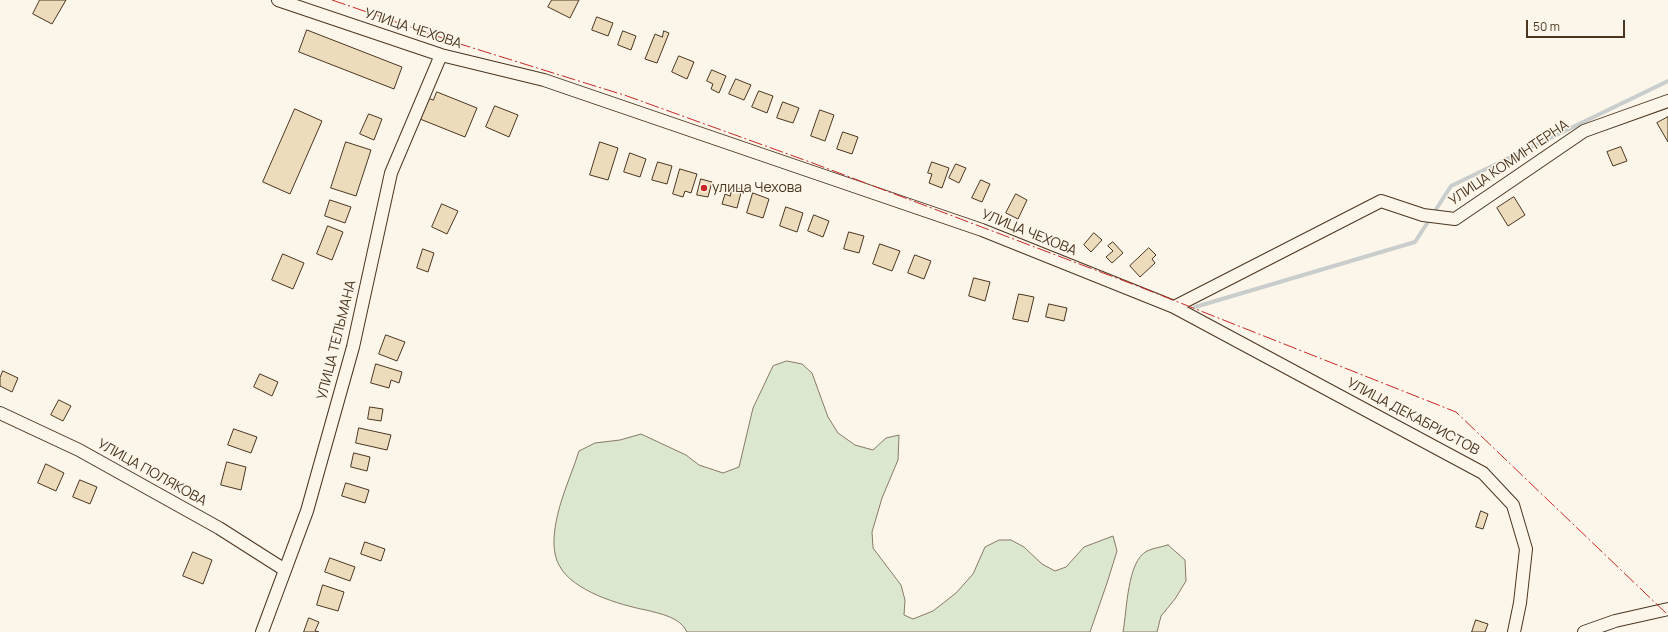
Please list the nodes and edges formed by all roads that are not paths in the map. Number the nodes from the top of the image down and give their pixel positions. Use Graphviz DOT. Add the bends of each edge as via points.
graph roads {
  1 [pos="278,0"];
  2 [pos="441,55"];
  3 [pos="1668,101"];
  4 [pos="1174,307"];
  5 [pos="0,413"];
  6 [pos="285,570"];
  7 [pos="1668,609"];
  8 [pos="262,632"];
  9 [pos="1514,632"];
  10 [pos="1584,632"];
  1 -- 2 [label="street, УЛИЦА ЧЕХОВА"];
  2 -- 4 [label="street, УЛИЦА ЧЕХОВА" via="544,80 982,230"];
  2 -- 6 [label="street, УЛИЦА ТЕЛЬМАНА" via="391,174 353,347 307,512"];
  3 -- 4 [label="street, УЛИЦА КОМИНТЕРНА" via="1584,131 1456,219 1422,215 1381,200"];
  4 -- 9 [label="street, УЛИЦА ДЕКАБРИСТОВ" via="1483,473 1513,505 1526,549"];
  5 -- 6 [label="street, УЛИЦА ПОЛЯКОВА" via="86,454 219,528"];
  6 -- 8 [label="street, УЛИЦА ТЕЛЬМАНА"];
  7 -- 10 [label="street" via="1614,621"];
}
